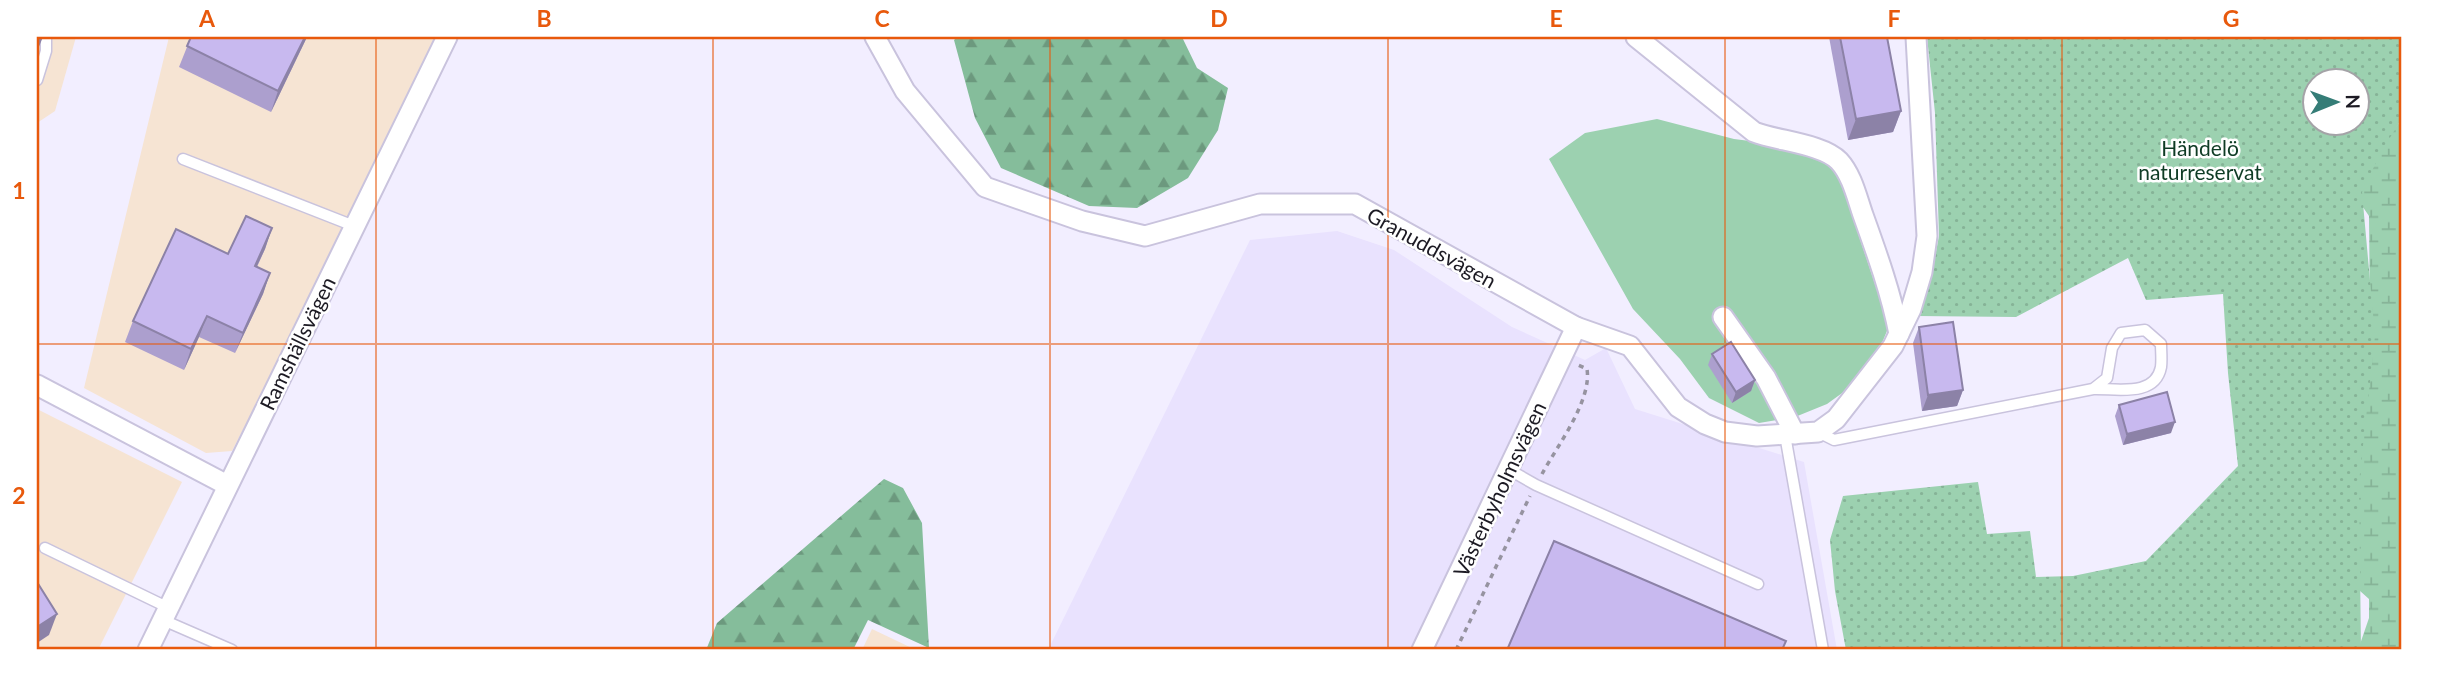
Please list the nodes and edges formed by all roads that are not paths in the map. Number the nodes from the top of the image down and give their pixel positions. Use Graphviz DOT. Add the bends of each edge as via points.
graph roads {
  1 [pos="46,37"];
  2 [pos="447,37"];
  3 [pos="876,37"];
  4 [pos="1636,37"];
  5 [pos="1916,37"];
  6 [pos="37,80"];
  7 [pos="183,159"];
  8 [pos="354,226"];
  9 [pos="1723,317"];
  10 [pos="1576,327"];
  11 [pos="1899,334"];
  12 [pos="37,385"];
  13 [pos="2093,389"];
  14 [pos="1818,432"];
  15 [pos="1790,435"];
  16 [pos="1508,470"];
  17 [pos="227,485"];
  18 [pos="45,548"];
  19 [pos="1758,584"];
  20 [pos="166,614"];
  21 [pos="148,650"];
  22 [pos="232,650"];
  23 [pos="1422,650"];
  24 [pos="1823,650"];
  1 -- 6 [label="lane"];
  2 -- 8 [label="street, Ramshällsvägen"];
  3 -- 10 [label="street, Granuddsvägen" via="905,91 985,187 1082,221 1145,236 1260,204 1355,204"];
  4 -- 11 [label="street" via="1754,132 1813,146 1839,161 1854,188"];
  5 -- 11 [label="street" via="1927,236 1922,272"];
  7 -- 8 [label="lane"];
  8 -- 17 [label="street, Ramshällsvägen"];
  9 -- 15 [label="street" via="1766,378"];
  10 -- 15 [label="street, Granuddsvägen" via="1630,346 1678,407 1705,424 1725,432"];
  10 -- 16 [label="street, Västerbyholmsvägen"];
  11 -- 14 [label="street" via="1857,394"];
  12 -- 17 [label="street"];
  13 -- 13 [label="lane" via="2106,378 2112,348 2121,333 2146,330 2161,344 2161,369 2152,382 2135,391"];
  13 -- 14 [label="lane" via="1834,440"];
  14 -- 15 [label="street, Granuddsvägen"];
  15 -- 24 [label="lane"];
  16 -- 19 [label="lane"];
  16 -- 23 [label="street, Västerbyholmsvägen"];
  17 -- 20 [label="street, Ramshällsvägen"];
  18 -- 20 [label="lane"];
  20 -- 21 [label="street, Ramshällsvägen"];
  20 -- 22 [label="lane"];
}
